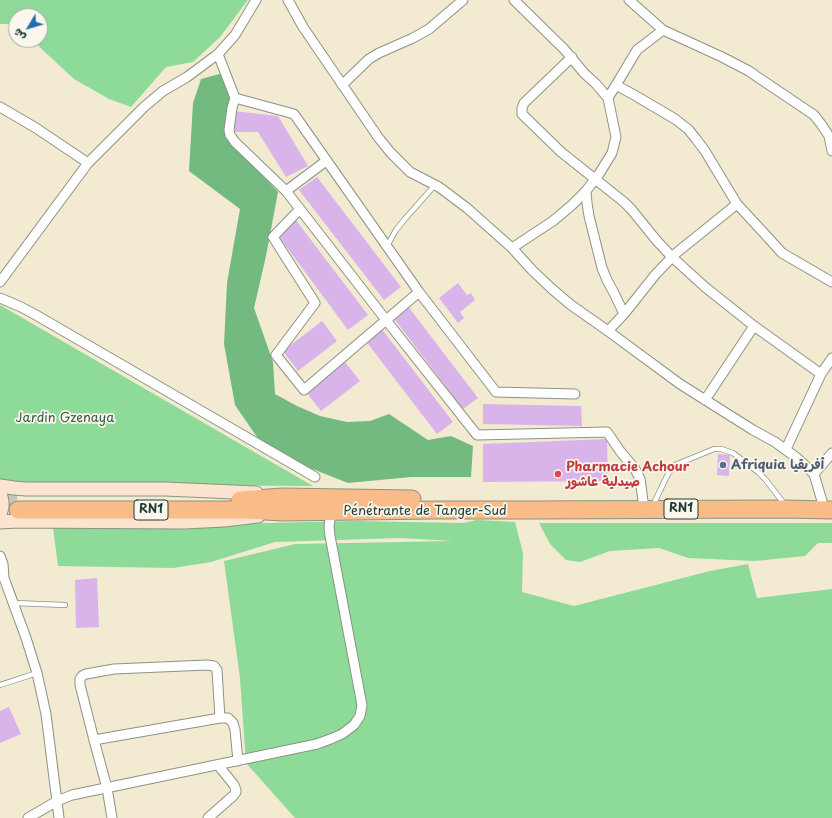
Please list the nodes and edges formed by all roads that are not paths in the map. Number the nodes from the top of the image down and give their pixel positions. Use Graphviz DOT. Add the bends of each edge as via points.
graph roads {
  1 [pos="256,0"];
  2 [pos="288,0"];
  3 [pos="463,0"];
  4 [pos="514,0"];
  5 [pos="629,0"];
  6 [pos="663,30"];
  7 [pos="218,54"];
  8 [pos="572,57"];
  9 [pos="342,85"];
  10 [pos="616,85"];
  11 [pos="235,98"];
  12 [pos="608,98"];
  13 [pos="0,107"];
  14 [pos="832,151"];
  15 [pos="326,161"];
  16 [pos="88,163"];
  17 [pos="596,179"];
  18 [pos="435,185"];
  19 [pos="286,191"];
  20 [pos="586,191"];
  21 [pos="737,204"];
  22 [pos="300,209"];
  23 [pos="387,246"];
  24 [pos="512,248"];
  25 [pos="672,257"];
  26 [pos="0,282"];
  27 [pos="832,282"];
  28 [pos="419,292"];
  29 [pos="0,298"];
  30 [pos="624,314"];
  31 [pos="386,320"];
  32 [pos="754,326"];
  33 [pos="608,331"];
  34 [pos="832,358"];
  35 [pos="821,374"];
  36 [pos="575,394"];
  37 [pos="705,400"];
  38 [pos="786,449"];
  39 [pos="832,453"];
  40 [pos="814,474"];
  41 [pos="315,476"];
  42 [pos="0,486"];
  43 [pos="0,494"];
  44 [pos="649,501"];
  45 [pos="782,501"];
  46 [pos="829,504"];
  47 [pos="18,505"];
  48 [pos="283,505"];
  49 [pos="481,505"];
  50 [pos="529,505"];
  51 [pos="331,512"];
  52 [pos="0,515"];
  53 [pos="0,522"];
  54 [pos="0,556"];
  55 [pos="2,579"];
  56 [pos="13,603"];
  57 [pos="65,605"];
  58 [pos="37,673"];
  59 [pos="0,685"];
  60 [pos="220,718"];
  61 [pos="94,740"];
  62 [pos="238,761"];
  63 [pos="218,765"];
  64 [pos="108,788"];
  65 [pos="57,801"];
  66 [pos="28,818"];
  67 [pos="59,818"];
  68 [pos="112,818"];
  69 [pos="208,818"];
  1 -- 7 [label="street" via="235,35"];
  2 -- 9 [label="street" via="302,27"];
  3 -- 9 [label="street" via="429,29 369,59"];
  4 -- 8 [label="street"];
  5 -- 6 [label="street"];
  6 -- 10 [label="street" via="637,50"];
  6 -- 14 [label="street" via="749,70 814,115 829,136"];
  7 -- 11 [label="street"];
  7 -- 16 [label="street" via="158,95"];
  8 -- 12 [label="street"];
  8 -- 17 [label="street" via="524,103 521,111 524,117 561,152"];
  9 -- 18 [label="street" via="390,152 410,172"];
  10 -- 12 [label="street"];
  10 -- 21 [label="street" via="688,129 705,151"];
  11 -- 15 [label="street" via="294,114"];
  11 -- 19 [label="street" via="230,135"];
  12 -- 17 [label="street" via="616,137 612,153"];
  13 -- 16 [label="street"];
  15 -- 19 [label="street"];
  15 -- 23 [label="street"];
  16 -- 26 [label="street"];
  17 -- 20 [label="street"];
  17 -- 25 [label="street" via="631,209"];
  18 -- 23 [label="lane" via="396,230"];
  18 -- 24 [label="street" via="467,208"];
  19 -- 22 [label="street"];
  20 -- 24 [label="street" via="553,221"];
  20 -- 30 [label="street" via="589,216 602,268"];
  21 -- 25 [label="street"];
  21 -- 27 [label="street" via="782,253"];
  22 -- 31 [label="street"];
  22 -- 31 [label="street" via="273,237 315,303 276,355 304,390"];
  23 -- 28 [label="street"];
  24 -- 33 [label="street" via="552,289"];
  25 -- 30 [label="street"];
  25 -- 32 [label="street"];
  28 -- 31 [label="street"];
  28 -- 36 [label="street" via="496,392"];
  29 -- 41 [label="street" via="36,315"];
  30 -- 33 [label="street"];
  31 -- 44 [label="street" via="477,435 606,432 635,469"];
  32 -- 35 [label="street"];
  32 -- 37 [label="street"];
  33 -- 37 [label="street"];
  34 -- 35 [label="street"];
  35 -- 38 [label="street"];
  37 -- 38 [label="street"];
  38 -- 40 [label="street"];
  39 -- 40 [label="street"];
  40 -- 46 [label="street"];
  42 -- 48 [label="street" via="26,489 191,490 267,494"];
  43 -- 52 [label="street"];
  44 -- 45 [label="highway, Pénétrante de Tanger-Sud / RN1"];
  44 -- 45 [label="lane" via="674,465 720,449 733,453 758,472"];
  44 -- 50 [label="highway, Pénétrante de Tanger-Sud / RN1"];
  45 -- 46 [label="highway, Pénétrante de Tanger-Sud / RN1"];
  46 -- 50 [label="highway, Pénétrante de Tanger-Sud / RN1" via="656,509"];
  47 -- 48 [label="highway, Pénétrante de Tanger-Sud / RN1" via="246,500"];
  48 -- 49 [label="highway, Pénétrante de Tanger-Sud / RN1"];
  48 -- 51 [label="highway, Pénétrante de Tanger-Sud / RN1"];
  48 -- 53 [label="street" via="244,518 204,521"];
  49 -- 50 [label="highway, Pénétrante de Tanger-Sud / RN1"];
  49 -- 51 [label="highway, Pénétrante de Tanger-Sud / RN1" via="437,510"];
  51 -- 62 [label="street" via="330,536 361,699 360,716 354,725 342,734 325,742"];
  54 -- 55 [label="street" via="3,564"];
  55 -- 56 [label="street"];
  56 -- 57 [label="lane"];
  56 -- 58 [label="street"];
  58 -- 59 [label="lane"];
  58 -- 65 [label="street" via="46,714"];
  60 -- 61 [label="street"];
  60 -- 61 [label="street" via="218,670 214,666 100,671 86,674 80,679"];
  60 -- 62 [label="street" via="228,718 233,724"];
  61 -- 64 [label="street"];
  62 -- 63 [label="street"];
  63 -- 64 [label="street"];
  63 -- 69 [label="street" via="234,785 236,792"];
  64 -- 65 [label="street" via="72,795"];
  64 -- 68 [label="street"];
  65 -- 66 [label="street"];
  65 -- 67 [label="street"];
}
